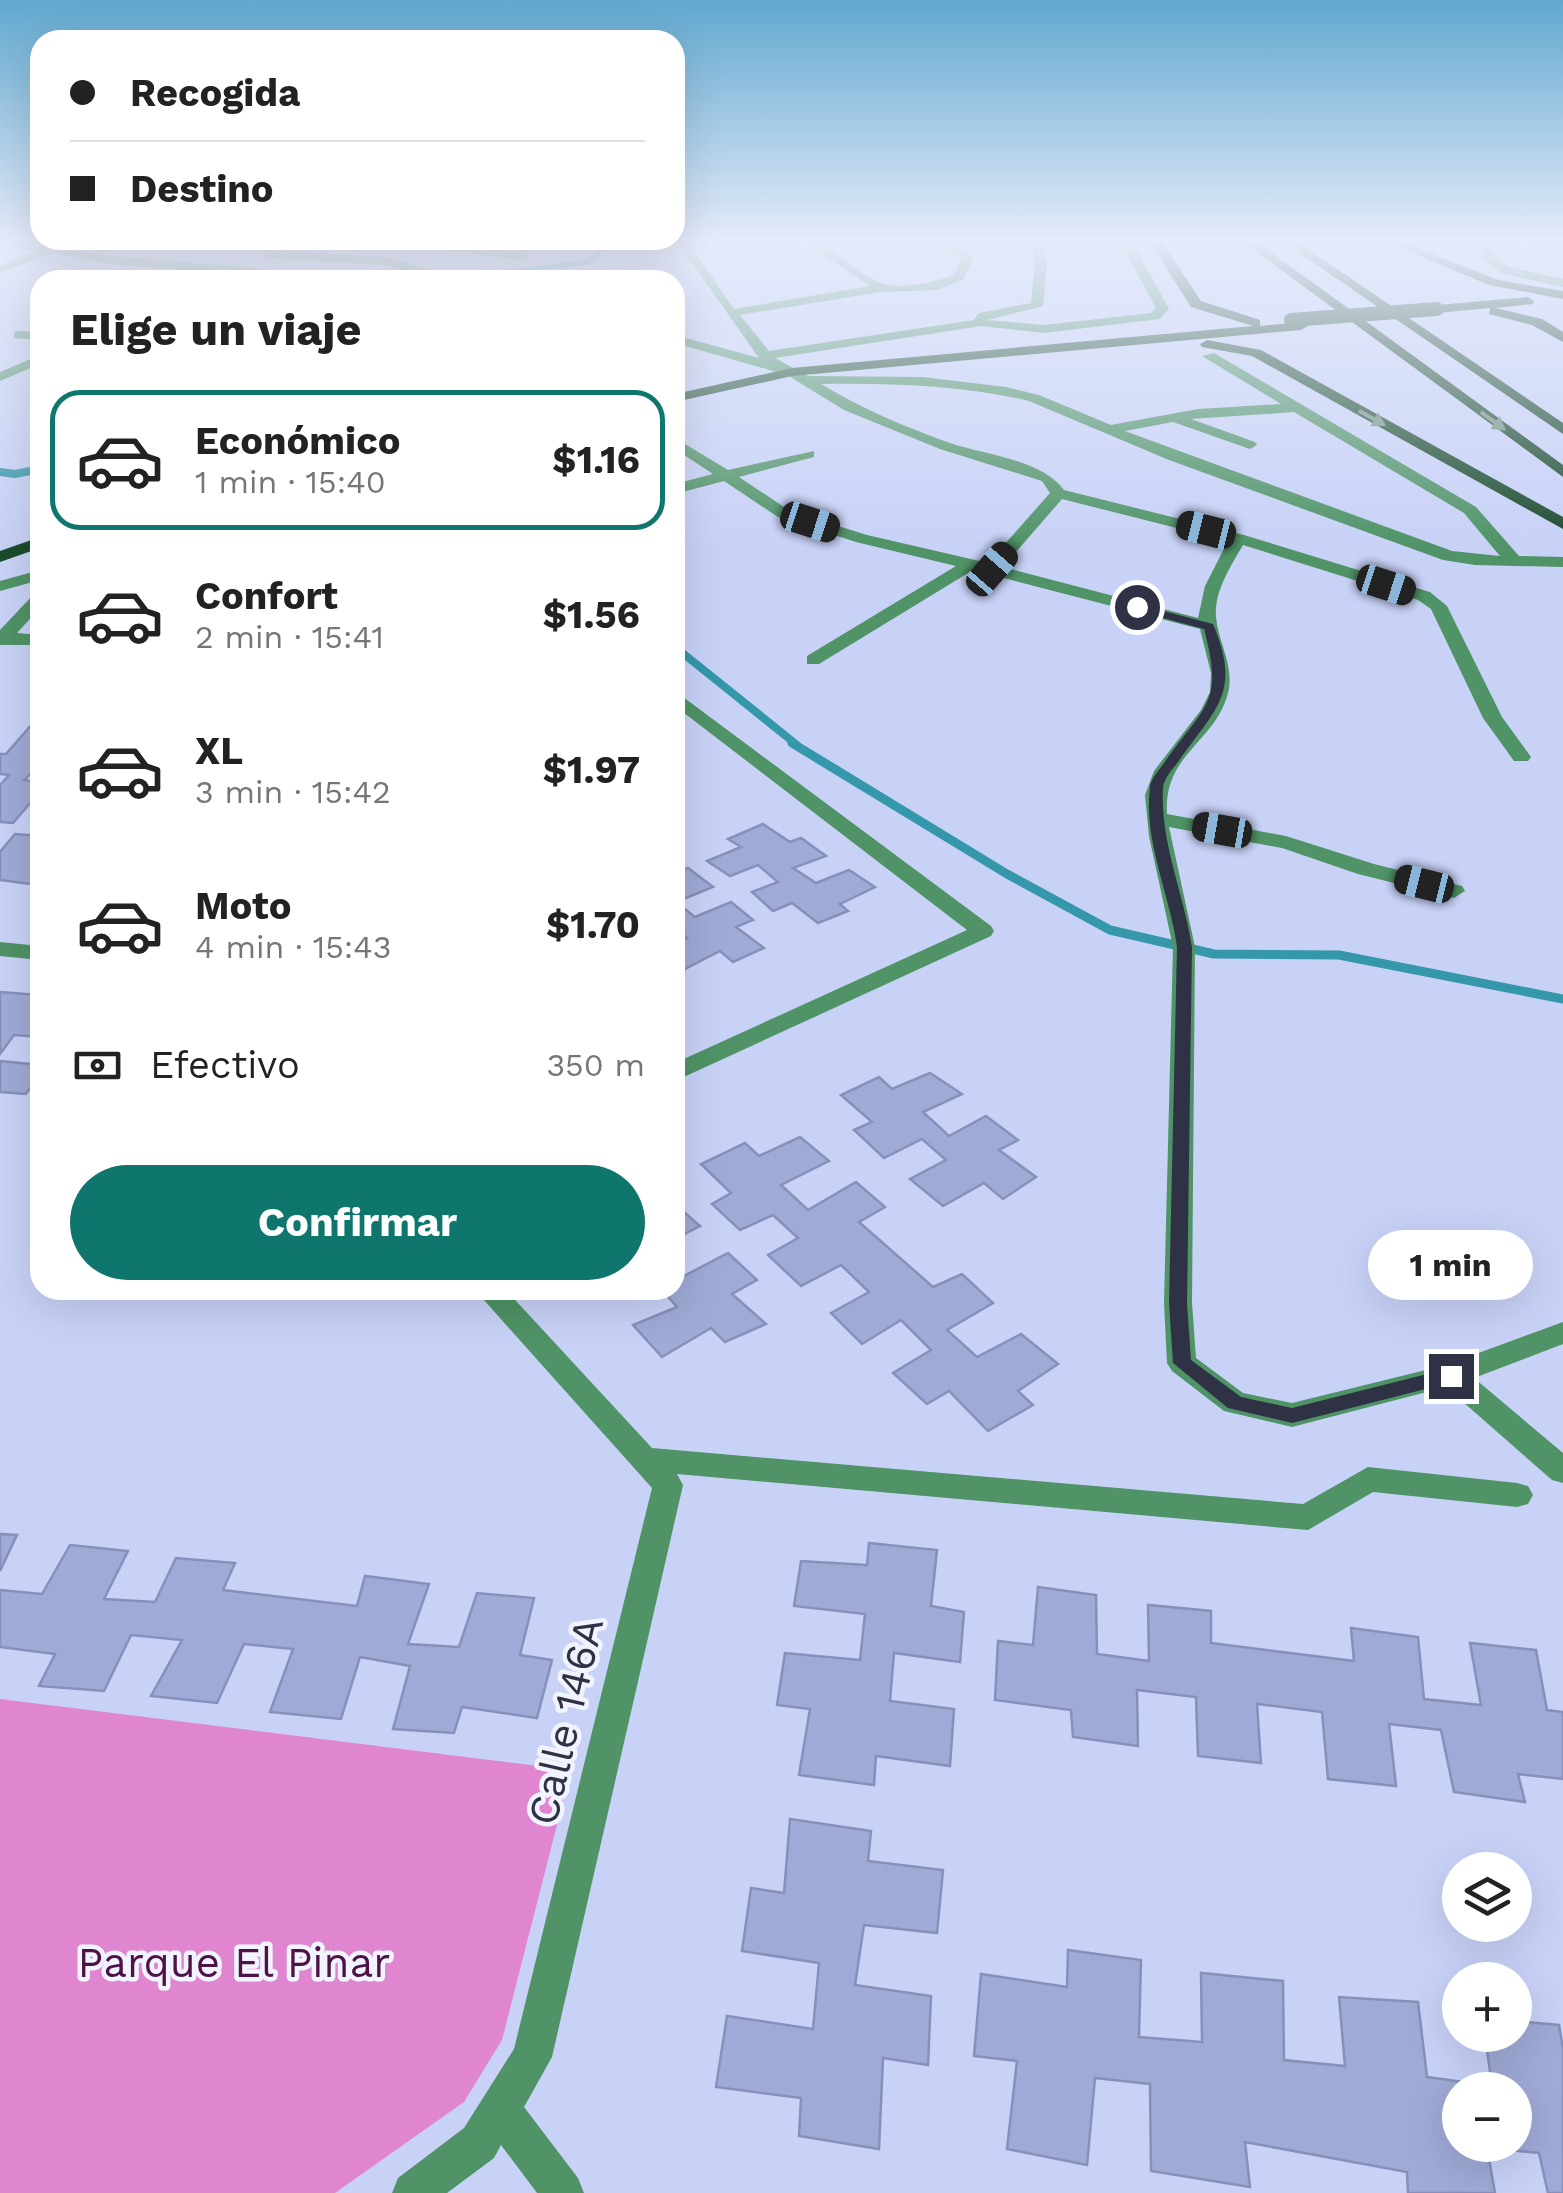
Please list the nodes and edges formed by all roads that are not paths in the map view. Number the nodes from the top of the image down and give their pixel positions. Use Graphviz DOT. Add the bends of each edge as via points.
graph roads {
  1 [pos="685,341"];
  2 [pos="753,341"];
  3 [pos="880,341"];
  4 [pos="1014,341"];
  5 [pos="1121,341"];
  6 [pos="1179,341"];
  7 [pos="1252,341"];
  8 [pos="1385,341"];
  9 [pos="1434,341"];
  10 [pos="1256,353"];
  11 [pos="1209,356"];
  12 [pos="769,362"];
  13 [pos="30,365"];
  14 [pos="792,372"];
  15 [pos="0,376"];
  16 [pos="809,380"];
  17 [pos="685,385"];
  18 [pos="685,396"];
  19 [pos="1298,408"];
  20 [pos="1172,417"];
  21 [pos="1108,430"];
  22 [pos="1563,430"];
  23 [pos="1250,445"];
  24 [pos="685,449"];
  25 [pos="809,454"];
  26 [pos="1563,472"];
  27 [pos="723,476"];
  28 [pos="685,486"];
  29 [pos="1058,492"];
  30 [pos="1563,524"];
  31 [pos="30,535"];
  32 [pos="1238,538"];
  33 [pos="0,544"];
  34 [pos="30,546"];
  35 [pos="0,557"];
  36 [pos="1514,562"];
  37 [pos="1563,562"];
  38 [pos="971,564"];
  39 [pos="992,569"];
  40 [pos="30,579"];
  41 [pos="0,589"];
  42 [pos="30,594"];
  43 [pos="30,607"];
  44 [pos="1209,626"];
  45 [pos="1,639"];
  46 [pos="30,640"];
  47 [pos="814,660"];
  48 [pos="685,705"];
  49 [pos="1521,757"];
  50 [pos="1159,819"];
  51 [pos="1454,891"];
  52 [pos="0,950"];
  53 [pos="30,953"];
  54 [pos="685,1068"];
  55 [pos="498,1300"];
  56 [pos="1563,1333"];
  57 [pos="1451,1376"];
  58 [pos="644,1459"];
  59 [pos="1563,1471"];
  60 [pos="1517,1495"];
  61 [pos="500,2109"];
  62 [pos="413,2193"];
  63 [pos="563,2193"];
  1 -- 12 [label="street"];
  2 -- 12 [label="street"];
  3 -- 12 [label="street"];
  4 -- 12 [label="main road"];
  5 -- 14 [label="main road"];
  6 -- 10 [label="main road"];
  7 -- 10 [label="main road"];
  8 -- 26 [label="main road, one-way"];
  9 -- 22 [label="main road"];
  10 -- 30 [label="main road, one-way"];
  11 -- 19 [label="street"];
  12 -- 14 [label="street"];
  12 -- 17 [label="main road"];
  13 -- 15 [label="street"];
  14 -- 16 [label="street"];
  14 -- 18 [label="main road"];
  16 -- 21 [label="street" via="982,386 1034,398"];
  16 -- 29 [label="street" via="849,407 1047,478"];
  19 -- 20 [label="street"];
  19 -- 36 [label="street" via="1470,510"];
  20 -- 21 [label="street"];
  20 -- 23 [label="street"];
  21 -- 36 [label="street" via="1449,556"];
  24 -- 27 [label="street"];
  25 -- 27 [label="street"];
  27 -- 28 [label="street"];
  27 -- 38 [label="street" via="784,514"];
  29 -- 32 [label="street"];
  29 -- 39 [label="street"];
  31 -- 33 [label="main road"];
  32 -- 44 [label="street" via="1208,600"];
  32 -- 49 [label="street" via="1438,606 1493,718"];
  34 -- 35 [label="main road"];
  36 -- 37 [label="street"];
  38 -- 39 [label="street"];
  38 -- 47 [label="street"];
  39 -- 44 [label="street"];
  40 -- 41 [label="street"];
  41 -- 42 [label="street"];
  43 -- 45 [label="street"];
  44 -- 50 [label="street" via="1220,694 1156,783"];
  45 -- 46 [label="street"];
  48 -- 54 [label="street" via="983,931"];
  50 -- 51 [label="street" via="1286,842"];
  50 -- 57 [label="street" via="1184,947 1182,1363 1235,1403 1292,1415"];
  52 -- 53 [label="street"];
  55 -- 58 [label="street, Calle 146A"];
  56 -- 57 [label="street"];
  57 -- 59 [label="street"];
  58 -- 60 [label="street" via="1308,1517 1368,1478"];
  58 -- 61 [label="street, Calle 146A" via="668,1485 532,2057"];
  61 -- 62 [label="street, Calle 146A" via="479,2143"];
  61 -- 63 [label="street"];
}
